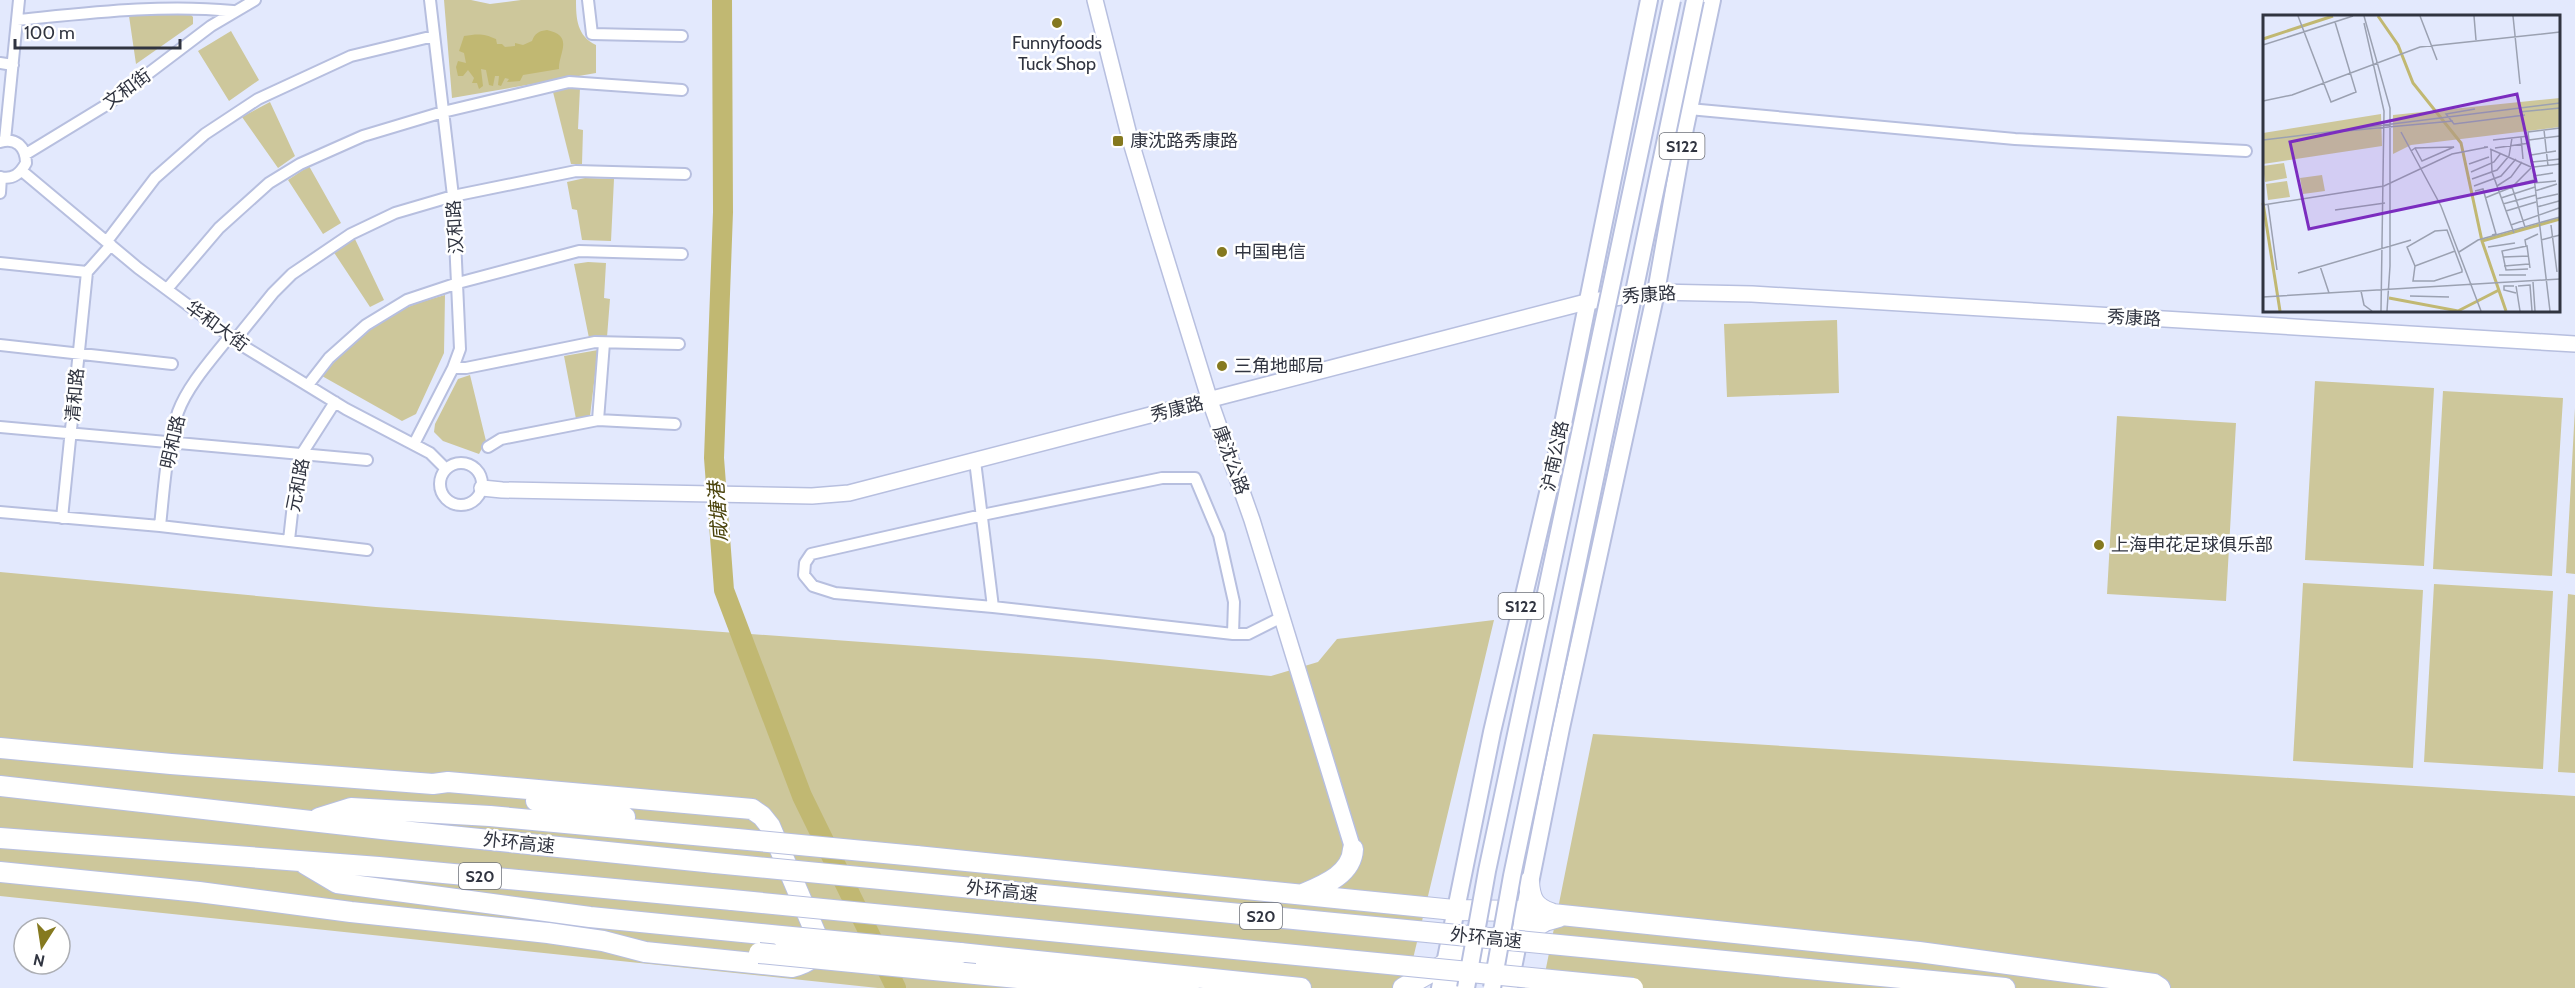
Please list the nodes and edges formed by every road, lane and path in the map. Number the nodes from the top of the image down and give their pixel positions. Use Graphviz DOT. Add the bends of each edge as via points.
graph roads {
  1 [pos="19,0"];
  2 [pos="255,0"];
  3 [pos="430,0"];
  4 [pos="588,0"];
  5 [pos="1095,0"];
  6 [pos="1649,0"];
  7 [pos="1672,0"];
  8 [pos="1695,0"];
  9 [pos="1712,0"];
  10 [pos="233,11"];
  11 [pos="17,20"];
  12 [pos="434,36"];
  13 [pos="682,36"];
  14 [pos="0,63"];
  15 [pos="13,64"];
  16 [pos="681,90"];
  17 [pos="1689,110"];
  18 [pos="443,112"];
  19 [pos="3,141"];
  20 [pos="2246,151"];
  21 [pos="26,154"];
  22 [pos="22,171"];
  23 [pos="686,174"];
  24 [pos="1,177"];
  25 [pos="0,193"];
  26 [pos="453,196"];
  27 [pos="109,243"];
  28 [pos="682,254"];
  29 [pos="0,263"];
  30 [pos="87,272"];
  31 [pos="458,283"];
  32 [pos="167,289"];
  33 [pos="1656,292"];
  34 [pos="1586,302"];
  35 [pos="232,338"];
  36 [pos="604,343"];
  37 [pos="679,344"];
  38 [pos="2575,344"];
  39 [pos="0,345"];
  40 [pos="79,353"];
  41 [pos="171,364"];
  42 [pos="453,368"];
  43 [pos="308,386"];
  44 [pos="1210,401"];
  45 [pos="335,402"];
  46 [pos="598,420"];
  47 [pos="675,424"];
  48 [pos="0,427"];
  49 [pos="72,433"];
  50 [pos="171,441"];
  51 [pos="414,444"];
  52 [pos="488,447"];
  53 [pos="303,452"];
  54 [pos="368,460"];
  55 [pos="975,461"];
  56 [pos="446,469"];
  57 [pos="482,488"];
  58 [pos="0,512"];
  59 [pos="982,515"];
  60 [pos="62,518"];
  61 [pos="160,526"];
  62 [pos="289,540"];
  63 [pos="367,550"];
  64 [pos="993,607"];
  65 [pos="1282,617"];
  66 [pos="1233,634"];
  67 [pos="0,748"];
  68 [pos="433,784"];
  69 [pos="0,786"];
  70 [pos="311,821"];
  71 [pos="673,833"];
  72 [pos="0,838"];
  73 [pos="1353,849"];
  74 [pos="301,861"];
  75 [pos="0,872"];
  76 [pos="1529,882"];
  77 [pos="1301,895"];
  78 [pos="1455,910"];
  79 [pos="1523,910"];
  80 [pos="554,912"];
  81 [pos="1562,916"];
  82 [pos="1518,938"];
  83 [pos="603,941"];
  84 [pos="637,941"];
  85 [pos="1443,964"];
  86 [pos="1215,979"];
  87 [pos="1301,988"];
  88 [pos="1403,988"];
  89 [pos="1440,988"];
  90 [pos="1448,988"];
  91 [pos="1466,988"];
  92 [pos="1492,988"];
  93 [pos="1509,988"];
  94 [pos="1633,988"];
  95 [pos="2006,988"];
  96 [pos="2160,988"];
  1 -- 11 [label="street"];
  2 -- 10 [label="street, 文和街"];
  3 -- 12 [label="street, 汉和路"];
  4 -- 13 [label="street" via="592,34"];
  5 -- 44 [label="street, 康沈公路" via="1130,139"];
  6 -- 34 [label="main road, 沪南公路 / S122"];
  7 -- 91 [label="main road, bridge" via="1487,871"];
  8 -- 92 [label="main road, bridge"];
  9 -- 17 [label="main road, S122"];
  10 -- 11 [label="street" via="144,8"];
  10 -- 21 [label="street, 文和街" via="108,104"];
  11 -- 15 [label="street"];
  12 -- 18 [label="street, 汉和路"];
  12 -- 27 [label="street" via="351,56 258,99 205,134 155,178"];
  14 -- 15 [label="street"];
  15 -- 19 [label="street"];
  16 -- 18 [label="street" via="569,82"];
  17 -- 20 [label="street" via="2016,139"];
  17 -- 33 [label="main road, S122"];
  18 -- 26 [label="street, 汉和路"];
  18 -- 32 [label="street" via="363,136 300,164 269,183 219,228"];
  19 -- 21 [label="street" via="16,142"];
  21 -- 22 [label="street"];
  22 -- 24 [label="street" via="12,178"];
  22 -- 27 [label="street, 华和大街"];
  23 -- 26 [label="street, 明和路" via="576,171"];
  24 -- 25 [label="street"];
  26 -- 31 [label="street, 汉和路"];
  26 -- 35 [label="street, 明和路" via="395,213 314,257 273,293"];
  27 -- 30 [label="street"];
  27 -- 32 [label="street, 华和大街"];
  28 -- 31 [label="street" via="579,251"];
  29 -- 30 [label="street"];
  30 -- 40 [label="street, 清和路"];
  31 -- 42 [label="street, 汉和路" via="460,349"];
  31 -- 43 [label="street" via="407,300 366,325 329,358"];
  32 -- 35 [label="street, 华和大街"];
  33 -- 34 [label="street, 秀康路"];
  33 -- 38 [label="street, 秀康路" via="1752,294"];
  33 -- 76 [label="main road, S122"];
  34 -- 44 [label="street, 秀康路"];
  34 -- 78 [label="main road, 沪南公路 / S122" via="1555,463"];
  35 -- 43 [label="street, 华和大街"];
  35 -- 50 [label="street, 明和路" via="197,379 179,411"];
  36 -- 37 [label="street"];
  36 -- 42 [label="street" via="466,369"];
  36 -- 46 [label="street"];
  39 -- 40 [label="street"];
  40 -- 41 [label="street"];
  40 -- 49 [label="street, 清和路"];
  42 -- 51 [label="street, 汉和路"];
  43 -- 45 [label="street, 华和大街"];
  44 -- 55 [label="street, 秀康路"];
  44 -- 65 [label="street, 康沈公路"];
  45 -- 51 [label="street, 华和大街"];
  45 -- 53 [label="street, 元和路"];
  46 -- 47 [label="street"];
  46 -- 52 [label="street" via="501,440"];
  48 -- 49 [label="street"];
  49 -- 50 [label="street"];
  49 -- 60 [label="street, 清和路"];
  50 -- 53 [label="street"];
  50 -- 61 [label="street, 明和路"];
  51 -- 56 [label="street, 华和大街"];
  53 -- 54 [label="street"];
  53 -- 62 [label="street, 元和路"];
  55 -- 57 [label="street, 秀康路" via="849,493 812,496"];
  55 -- 59 [label="street"];
  56 -- 57 [label="street" via="456,463 472,465 482,479"];
  56 -- 57 [label="street" via="440,487 450,502 468,504"];
  58 -- 60 [label="street"];
  59 -- 64 [label="street"];
  59 -- 64 [label="street" via="811,554 804,575 813,586 835,593"];
  59 -- 66 [label="street" via="1162,478 1195,478 1219,535 1233,602"];
  60 -- 61 [label="street"];
  61 -- 62 [label="street"];
  62 -- 63 [label="street"];
  64 -- 66 [label="street"];
  65 -- 66 [label="street" via="1248,634"];
  65 -- 73 [label="street, 康沈公路"];
  67 -- 68 [label="highway"];
  68 -- 71 [label="highway" via="640,820"];
  68 -- 83 [label="highway" via="448,782 752,809 770,826 818,939 817,952 807,963 792,967 645,952"];
  69 -- 70 [label="highway, 外环高速 / S20"];
  70 -- 71 [label="highway" via="351,808"];
  70 -- 95 [label="highway, 外环高速 / S20, bridge"];
  71 -- 77 [label="highway, bridge"];
  72 -- 74 [label="highway, 外环高速 / S20"];
  73 -- 77 [label="highway" via="1353,857 1339,874"];
  74 -- 80 [label="highway" via="337,883"];
  74 -- 94 [label="highway, 外环高速 / S20, bridge"];
  75 -- 83 [label="highway"];
  76 -- 79 [label="main road, S122"];
  76 -- 81 [label="highway" via="1532,901"];
  77 -- 78 [label="highway"];
  78 -- 79 [label="highway"];
  78 -- 85 [label="main road, 沪南公路"];
  79 -- 81 [label="highway"];
  79 -- 82 [label="main road"];
  79 -- 85 [label="highway" via="1486,941"];
  80 -- 84 [label="highway"];
  80 -- 86 [label="highway, bridge"];
  81 -- 82 [label="highway" via="1545,921"];
  81 -- 96 [label="highway" via="1966,957 2154,984"];
  82 -- 90 [label="highway"];
  82 -- 93 [label="main road"];
  83 -- 84 [label="highway"];
  84 -- 86 [label="highway, bridge" via="1142,988 1175,988"];
  85 -- 88 [label="highway"];
  85 -- 89 [label="main road, 沪南公路"];
  86 -- 87 [label="highway"];
}
